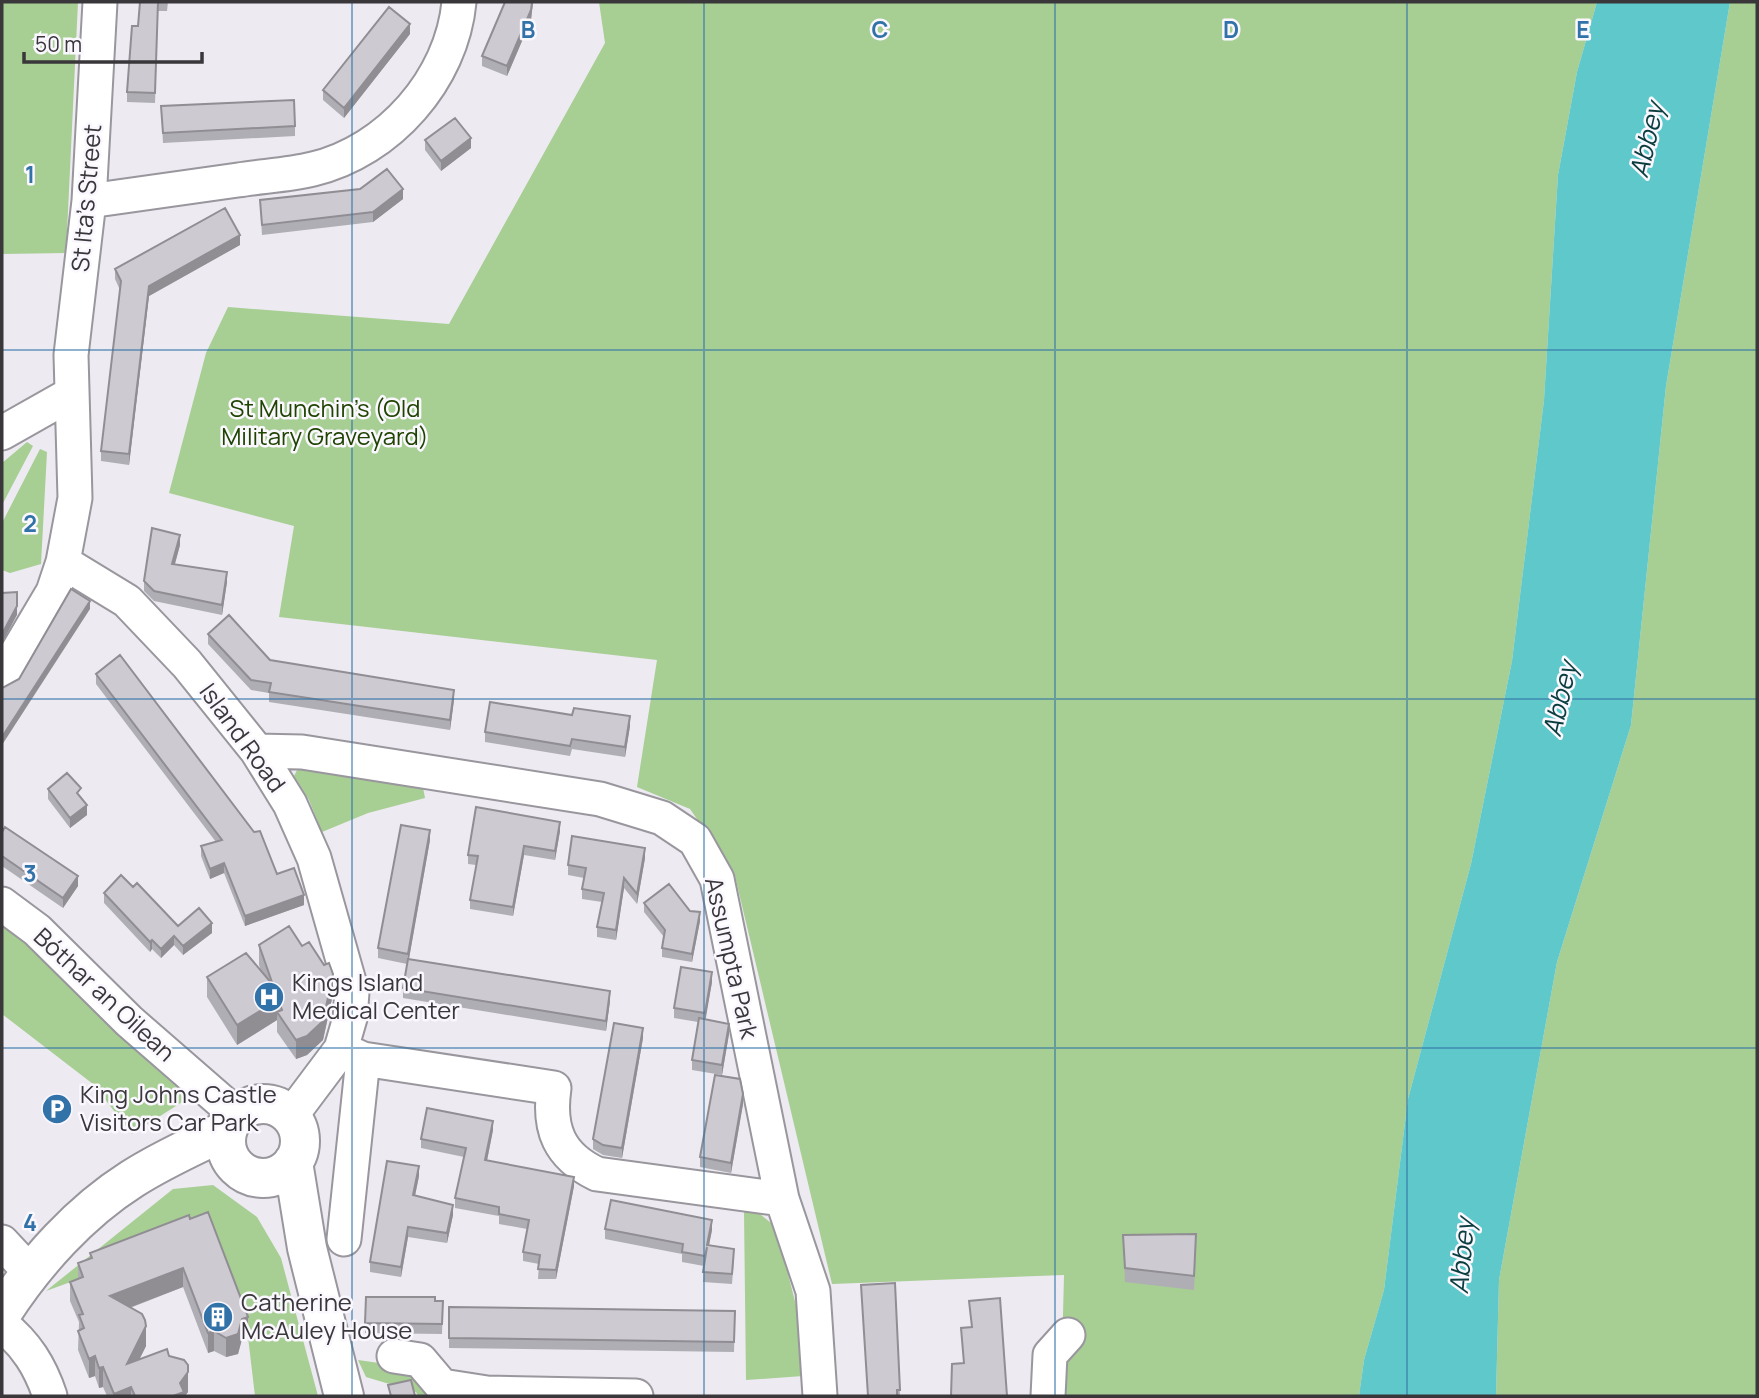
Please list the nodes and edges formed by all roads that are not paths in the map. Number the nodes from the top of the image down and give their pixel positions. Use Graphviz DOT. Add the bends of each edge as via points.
graph roads {
  1 [pos="100,2"];
  2 [pos="459,2"];
  3 [pos="89,201"];
  4 [pos="71,394"];
  5 [pos="2,433"];
  6 [pos="63,562"];
  7 [pos="2,678"];
  8 [pos="257,751"];
  9 [pos="2,904"];
  10 [pos="352,1054"];
  11 [pos="290,1116"];
  12 [pos="239,1146"];
  13 [pos="293,1162"];
  14 [pos="782,1199"];
  15 [pos="344,1239"];
  16 [pos="2,1242"];
  17 [pos="307,1248"];
  18 [pos="29,1271"];
  19 [pos="2,1313"];
  20 [pos="2,1325"];
  21 [pos="1068,1335"];
  22 [pos="394,1356"];
  23 [pos="486,1395"];
  24 [pos="50,1396"];
  25 [pos="344,1396"];
  26 [pos="587,1396"];
  27 [pos="636,1396"];
  28 [pos="820,1396"];
  29 [pos="1048,1396"];
  1 -- 3 [label="street, St Ita's Street"];
  2 -- 3 [label="street" via="435,81 396,124 355,151 314,169"];
  3 -- 4 [label="street, St Ita's Street" via="71,355"];
  4 -- 5 [label="street"];
  4 -- 6 [label="street, St Ita's Street" via="75,498"];
  6 -- 7 [label="street, St Ita's Street" via="52,592"];
  6 -- 8 [label="street, Island Road" via="127,601 187,664"];
  8 -- 10 [label="street, Island Road" via="290,804 314,858 352,992"];
  8 -- 14 [label="street, Assumpta Park" via="302,752 600,799 663,818 695,840 717,879"];
  9 -- 12 [label="street, Bóthar an Oilean" via="37,930 129,1021"];
  10 -- 11 [label="street, Island Road"];
  10 -- 14 [label="street" via="554,1088 550,1113 561,1144 576,1164 597,1174"];
  10 -- 15 [label="street"];
  11 -- 12 [label="main road" via="281,1109 258,1105"];
  11 -- 13 [label="main road" via="300,1139"];
  12 -- 13 [label="main road" via="278,1175"];
  12 -- 17 [label="main road"];
  12 -- 18 [label="main road" via="172,1156 131,1180 89,1212"];
  13 -- 17 [label="main road"];
  14 -- 28 [label="street, Assumpta Park" via="813,1291"];
  16 -- 18 [label="street"];
  17 -- 25 [label="main road"];
  18 -- 19 [label="main road"];
  20 -- 24 [label="street" via="23,1341"];
  21 -- 29 [label="street" via="1050,1355"];
  22 -- 23 [label="street" via="420,1360 442,1386"];
  23 -- 26 [label="street"];
  26 -- 27 [label="street"];
}
